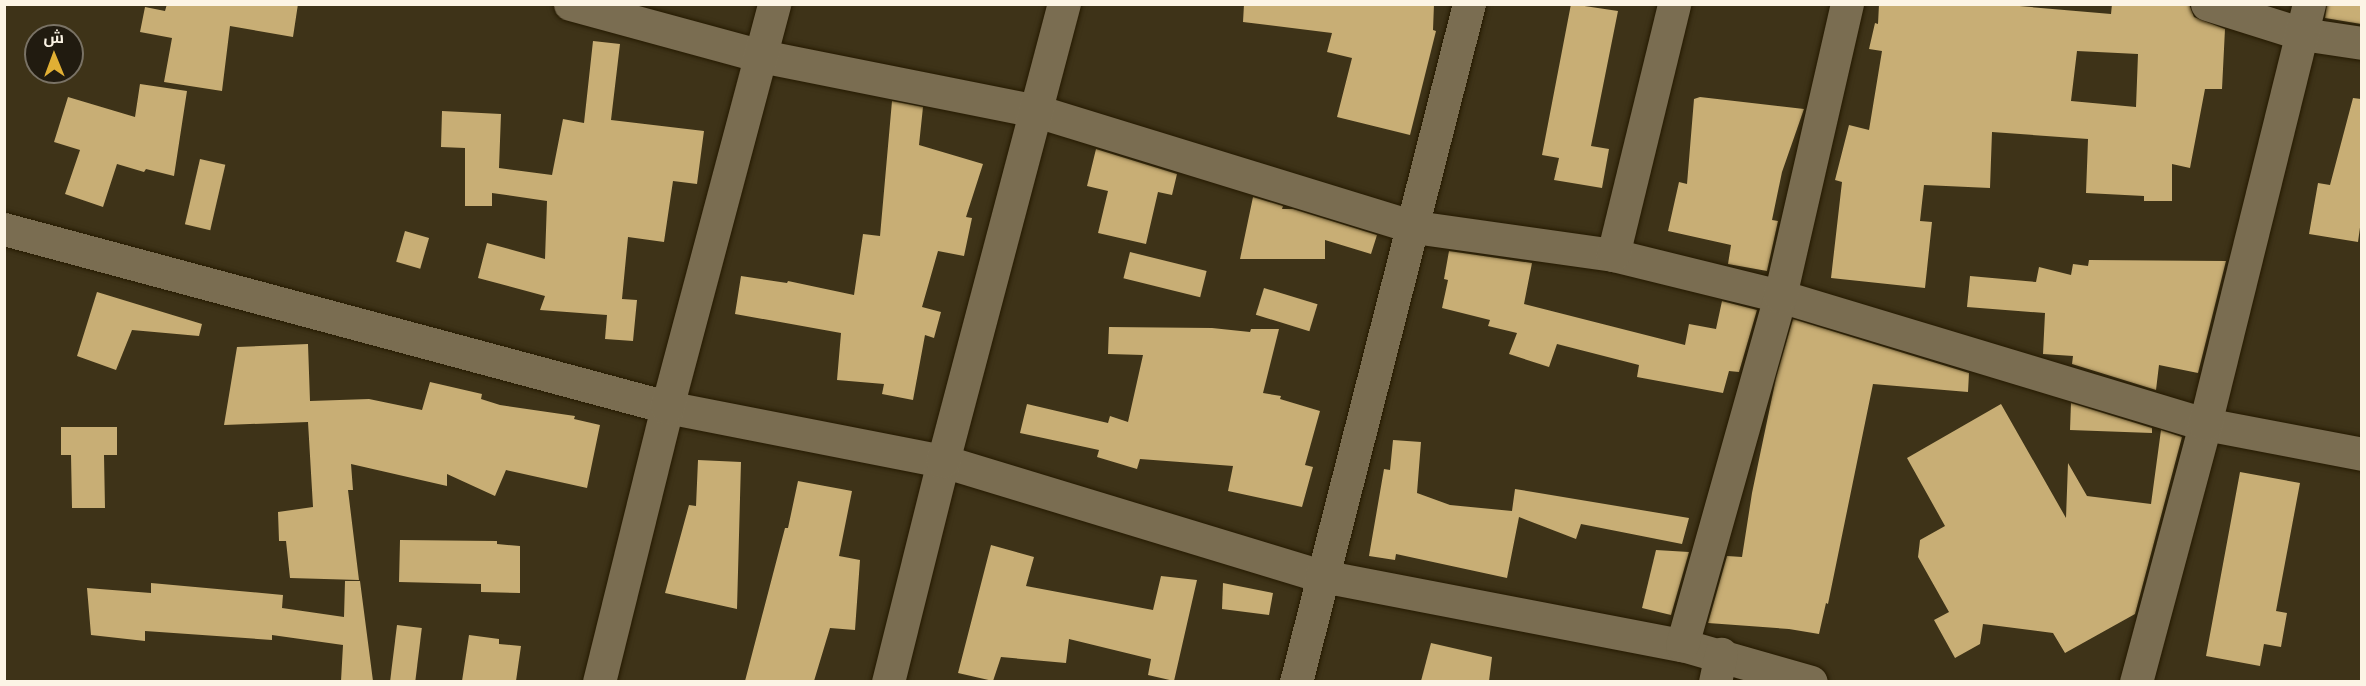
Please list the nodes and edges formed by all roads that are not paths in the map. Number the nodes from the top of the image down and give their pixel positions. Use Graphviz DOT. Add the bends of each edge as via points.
graph roads {
  1 [pos="570,4"];
  2 [pos="774,4"];
  3 [pos="1064,4"];
  4 [pos="1469,4"];
  5 [pos="1674,4"];
  6 [pos="1847,4"];
  7 [pos="2207,4"];
  8 [pos="2306,19"];
  9 [pos="2361,43"];
  10 [pos="761,57"];
  11 [pos="1037,111"];
  12 [pos="1414,227"];
  13 [pos="4,229"];
  14 [pos="1613,255"];
  15 [pos="1780,296"];
  16 [pos="667,407"];
  17 [pos="2205,424"];
  18 [pos="2361,454"];
  19 [pos="943,461"];
  20 [pos="1322,576"];
  21 [pos="1682,645"];
  22 [pos="1718,668"];
  23 [pos="599,681"];
  24 [pos="888,681"];
  25 [pos="1296,681"];
  26 [pos="1810,681"];
  27 [pos="2136,681"];
  1 -- 10 [label="street"];
  2 -- 10 [label="street"];
  3 -- 11 [label="street"];
  4 -- 12 [label="street"];
  5 -- 14 [label="street"];
  6 -- 15 [label="street"];
  7 -- 8 [label="street"];
  8 -- 9 [label="street"];
  8 -- 17 [label="street"];
  10 -- 11 [label="street"];
  10 -- 16 [label="street"];
  11 -- 12 [label="street"];
  11 -- 19 [label="street"];
  12 -- 14 [label="street"];
  12 -- 20 [label="street"];
  13 -- 16 [label="street"];
  14 -- 15 [label="street"];
  15 -- 17 [label="street"];
  15 -- 21 [label="street"];
  16 -- 19 [label="street"];
  16 -- 23 [label="street"];
  17 -- 18 [label="street"];
  17 -- 27 [label="street"];
  19 -- 20 [label="street"];
  19 -- 24 [label="street"];
  20 -- 21 [label="street"];
  20 -- 25 [label="street"];
  21 -- 22 [label="street"];
  22 -- 26 [label="street"];
}
